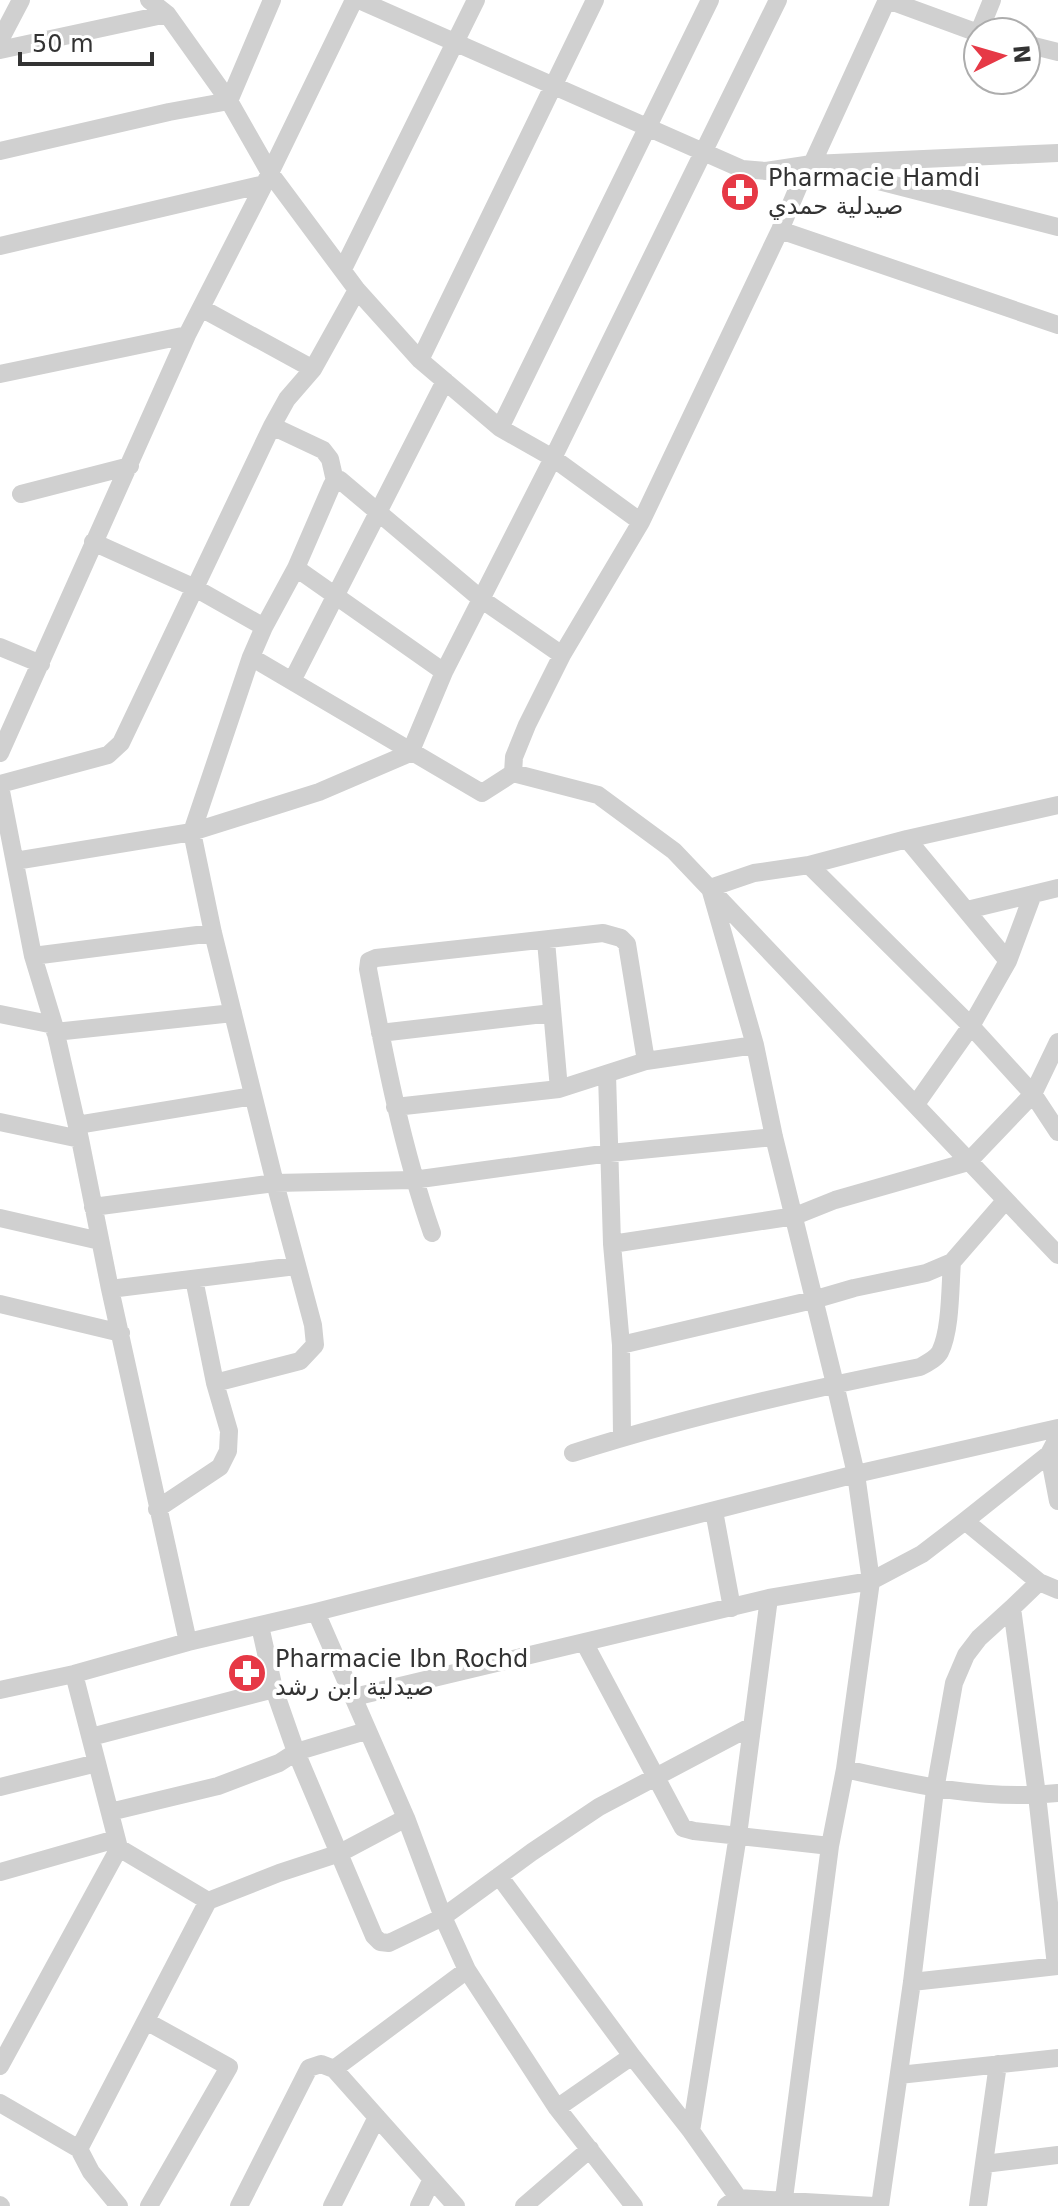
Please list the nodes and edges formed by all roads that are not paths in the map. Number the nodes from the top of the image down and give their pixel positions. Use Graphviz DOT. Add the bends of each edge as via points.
graph roads {
  1 [pos="21,0"];
  2 [pos="149,0"];
  3 [pos="272,0"];
  4 [pos="356,0"];
  5 [pos="476,0"];
  6 [pos="595,0"];
  7 [pos="710,0"];
  8 [pos="778,0"];
  9 [pos="887,0"];
  10 [pos="167,14"];
  11 [pos="962,26"];
  12 [pos="0,40"];
  13 [pos="456,44"];
  14 [pos="0,50"];
  15 [pos="554,84"];
  16 [pos="229,101"];
  17 [pos="648,128"];
  18 [pos="0,151"];
  19 [pos="704,152"];
  20 [pos="1058,153"];
  21 [pos="810,164"];
  22 [pos="268,179"];
  23 [pos="1058,227"];
  24 [pos="780,230"];
  25 [pos="0,246"];
  26 [pos="343,269"];
  27 [pos="357,290"];
  28 [pos="201,308"];
  29 [pos="1058,325"];
  30 [pos="187,335"];
  31 [pos="420,360"];
  32 [pos="313,369"];
  33 [pos="0,374"];
  34 [pos="445,381"];
  35 [pos="272,426"];
  36 [pos="500,428"];
  37 [pos="553,458"];
  38 [pos="130,466"];
  39 [pos="335,481"];
  40 [pos="21,494"];
  41 [pos="379,513"];
  42 [pos="641,522"];
  43 [pos="93,542"];
  44 [pos="296,568"];
  45 [pos="195,588"];
  46 [pos="337,595"];
  47 [pos="481,599"];
  48 [pos="264,627"];
  49 [pos="0,647"];
  50 [pos="562,655"];
  51 [pos="251,657"];
  52 [pos="41,664"];
  53 [pos="444,672"];
  54 [pos="292,681"];
  55 [pos="0,753"];
  56 [pos="410,753"];
  57 [pos="513,773"];
  58 [pos="0,785"];
  59 [pos="1058,805"];
  60 [pos="192,832"];
  61 [pos="907,839"];
  62 [pos="15,861"];
  63 [pos="809,865"];
  64 [pos="710,888"];
  65 [pos="1058,888"];
  66 [pos="1033,894"];
  67 [pos="967,910"];
  68 [pos="213,933"];
  69 [pos="546,941"];
  70 [pos="33,956"];
  71 [pos="1008,961"];
  72 [pos="233,1013"];
  73 [pos="552,1013"];
  74 [pos="0,1014"];
  75 [pos="971,1026"];
  76 [pos="55,1028"];
  77 [pos="380,1033"];
  78 [pos="1058,1042"];
  79 [pos="755,1045"];
  80 [pos="646,1061"];
  81 [pos="607,1074"];
  82 [pos="559,1089"];
  83 [pos="1033,1094"];
  84 [pos="253,1096"];
  85 [pos="916,1104"];
  86 [pos="395,1107"];
  87 [pos="0,1122"];
  88 [pos="79,1132"];
  89 [pos="1058,1132"];
  90 [pos="774,1137"];
  91 [pos="610,1153"];
  92 [pos="968,1162"];
  93 [pos="413,1180"];
  94 [pos="275,1183"];
  95 [pos="1005,1201"];
  96 [pos="93,1207"];
  97 [pos="795,1216"];
  98 [pos="0,1218"];
  99 [pos="432,1233"];
  100 [pos="100,1241"];
  101 [pos="612,1244"];
  102 [pos="1058,1255"];
  103 [pos="952,1262"];
  104 [pos="296,1266"];
  105 [pos="194,1279"];
  106 [pos="110,1289"];
  107 [pos="813,1300"];
  108 [pos="0,1304"];
  109 [pos="121,1333"];
  110 [pos="621,1345"];
  111 [pos="215,1383"];
  112 [pos="835,1384"];
  113 [pos="1058,1428"];
  114 [pos="622,1437"];
  115 [pos="1058,1437"];
  116 [pos="573,1453"];
  117 [pos="1049,1454"];
  118 [pos="856,1474"];
  119 [pos="1058,1501"];
  120 [pos="157,1509"];
  121 [pos="714,1511"];
  122 [pos="965,1521"];
  123 [pos="871,1581"];
  124 [pos="1039,1582"];
  125 [pos="1058,1590"];
  126 [pos="769,1598"];
  127 [pos="732,1608"];
  128 [pos="1012,1608"];
  129 [pos="316,1612"];
  130 [pos="260,1626"];
  131 [pos="188,1642"];
  132 [pos="585,1644"];
  133 [pos="74,1674"];
  134 [pos="274,1689"];
  135 [pos="0,1690"];
  136 [pos="354,1697"];
  137 [pos="752,1726"];
  138 [pos="366,1731"];
  139 [pos="91,1737"];
  140 [pos="296,1752"];
  141 [pos="97,1763"];
  142 [pos="845,1769"];
  143 [pos="657,1778"];
  144 [pos="0,1787"];
  145 [pos="935,1790"];
  146 [pos="1058,1793"];
  147 [pos="1037,1795"];
  148 [pos="110,1812"];
  149 [pos="406,1818"];
  150 [pos="738,1835"];
  151 [pos="117,1844"];
  152 [pos="830,1846"];
  153 [pos="340,1853"];
  154 [pos="0,1872"];
  155 [pos="499,1876"];
  156 [pos="208,1901"];
  157 [pos="443,1917"];
  158 [pos="1057,1966"];
  159 [pos="467,1970"];
  160 [pos="912,1982"];
  161 [pos="146,2021"];
  162 [pos="632,2056"];
  163 [pos="1058,2058"];
  164 [pos="998,2064"];
  165 [pos="0,2066"];
  166 [pos="334,2069"];
  167 [pos="899,2075"];
  168 [pos="0,2103"];
  169 [pos="557,2108"];
  170 [pos="377,2117"];
  171 [pos="691,2131"];
  172 [pos="79,2149"];
  173 [pos="590,2149"];
  174 [pos="1058,2155"];
  175 [pos="984,2164"];
  176 [pos="432,2179"];
  177 [pos="736,2203"];
  178 [pos="784,2204"];
  179 [pos="119,2206"];
  180 [pos="149,2206"];
  181 [pos="239,2206"];
  182 [pos="332,2206"];
  183 [pos="419,2206"];
  184 [pos="456,2206"];
  185 [pos="524,2206"];
  186 [pos="634,2206"];
  187 [pos="877,2206"];
  188 [pos="978,2206"];
  1 -- 12 [label="street"];
  2 -- 10 [label="street"];
  3 -- 16 [label="street"];
  4 -- 13 [label="street"];
  4 -- 22 [label="street"];
  5 -- 13 [label="street"];
  6 -- 15 [label="street"];
  7 -- 17 [label="street"];
  8 -- 19 [label="street"];
  9 -- 11 [label="street"];
  9 -- 21 [label="street"];
  10 -- 14 [label="street"];
  10 -- 16 [label="street"];
  13 -- 15 [label="street"];
  13 -- 26 [label="street"];
  15 -- 17 [label="street"];
  15 -- 31 [label="street"];
  16 -- 18 [label="street"];
  16 -- 22 [label="street"];
  17 -- 19 [label="street"];
  17 -- 36 [label="street"];
  19 -- 21 [label="street" via="742,169"];
  19 -- 37 [label="street"];
  20 -- 21 [label="street"];
  21 -- 23 [label="street"];
  21 -- 24 [label="street"];
  22 -- 25 [label="street"];
  22 -- 26 [label="street"];
  22 -- 28 [label="street"];
  24 -- 29 [label="street"];
  24 -- 42 [label="street"];
  26 -- 27 [label="street"];
  27 -- 31 [label="street"];
  27 -- 32 [label="street"];
  28 -- 30 [label="street"];
  28 -- 32 [label="street"];
  30 -- 33 [label="street"];
  30 -- 38 [label="street"];
  31 -- 34 [label="street"];
  32 -- 35 [label="street"];
  34 -- 36 [label="street"];
  34 -- 41 [label="street"];
  35 -- 39 [label="street" via="327,453"];
  35 -- 45 [label="street"];
  36 -- 37 [label="street"];
  37 -- 42 [label="street"];
  37 -- 47 [label="street"];
  38 -- 40 [label="street"];
  38 -- 43 [label="street"];
  39 -- 41 [label="street"];
  39 -- 44 [label="street"];
  41 -- 46 [label="street"];
  41 -- 47 [label="street"];
  42 -- 50 [label="street"];
  43 -- 45 [label="street"];
  43 -- 52 [label="street"];
  44 -- 46 [label="street"];
  44 -- 48 [label="street"];
  45 -- 48 [label="street"];
  45 -- 58 [label="street" via="121,743 108,755"];
  46 -- 53 [label="street"];
  46 -- 54 [label="street"];
  47 -- 50 [label="street"];
  47 -- 53 [label="street"];
  48 -- 51 [label="street"];
  49 -- 52 [label="street"];
  50 -- 57 [label="street" via="527,725"];
  51 -- 54 [label="street"];
  51 -- 60 [label="street"];
  52 -- 55 [label="street"];
  53 -- 56 [label="street"];
  54 -- 56 [label="street"];
  56 -- 57 [label="street" via="482,793"];
  56 -- 60 [label="street" via="319,792"];
  57 -- 64 [label="street" via="598,795 674,851"];
  58 -- 62 [label="street"];
  59 -- 61 [label="street"];
  60 -- 62 [label="street"];
  60 -- 68 [label="street"];
  61 -- 63 [label="street"];
  61 -- 67 [label="street"];
  62 -- 70 [label="street"];
  63 -- 64 [label="street" via="754,873"];
  63 -- 75 [label="street"];
  64 -- 79 [label="street"];
  64 -- 85 [label="street"];
  65 -- 66 [label="street"];
  66 -- 67 [label="street"];
  66 -- 71 [label="street"];
  67 -- 71 [label="street"];
  68 -- 70 [label="street"];
  68 -- 72 [label="street"];
  69 -- 73 [label="street"];
  69 -- 77 [label="street" via="369,961"];
  69 -- 80 [label="street" via="603,933 627,944"];
  70 -- 76 [label="street"];
  71 -- 75 [label="street"];
  72 -- 76 [label="street"];
  72 -- 84 [label="street"];
  73 -- 77 [label="street"];
  73 -- 82 [label="street"];
  74 -- 76 [label="street"];
  75 -- 83 [label="street"];
  75 -- 85 [label="street"];
  76 -- 88 [label="street"];
  77 -- 86 [label="street"];
  78 -- 83 [label="street"];
  79 -- 80 [label="street"];
  79 -- 90 [label="street"];
  80 -- 81 [label="street"];
  81 -- 82 [label="street"];
  81 -- 91 [label="street"];
  82 -- 86 [label="street"];
  83 -- 89 [label="street"];
  83 -- 92 [label="street"];
  84 -- 88 [label="street"];
  84 -- 94 [label="street"];
  85 -- 92 [label="street"];
  86 -- 93 [label="street"];
  87 -- 88 [label="street"];
  88 -- 96 [label="street"];
  90 -- 91 [label="street"];
  90 -- 97 [label="street"];
  91 -- 93 [label="street"];
  91 -- 101 [label="street"];
  92 -- 95 [label="street"];
  92 -- 97 [label="street"];
  93 -- 94 [label="street"];
  93 -- 99 [label="street"];
  94 -- 96 [label="street"];
  94 -- 104 [label="street"];
  95 -- 102 [label="street"];
  95 -- 103 [label="street"];
  96 -- 100 [label="street"];
  97 -- 101 [label="street"];
  97 -- 107 [label="street"];
  98 -- 100 [label="street"];
  100 -- 106 [label="street"];
  101 -- 110 [label="street"];
  103 -- 107 [label="street"];
  103 -- 112 [label="street" via="939,1354 920,1367"];
  104 -- 105 [label="street"];
  104 -- 111 [label="street" via="315,1345 300,1361"];
  105 -- 106 [label="street"];
  105 -- 111 [label="street"];
  106 -- 109 [label="street"];
  107 -- 110 [label="street"];
  107 -- 112 [label="street"];
  108 -- 109 [label="street"];
  109 -- 120 [label="street"];
  110 -- 114 [label="street"];
  111 -- 120 [label="street" via="229,1431 228,1451 220,1467"];
  112 -- 114 [label="street"];
  112 -- 118 [label="street"];
  113 -- 118 [label="street"];
  114 -- 116 [label="street"];
  115 -- 117 [label="street"];
  117 -- 119 [label="street"];
  117 -- 122 [label="street"];
  118 -- 121 [label="street"];
  118 -- 123 [label="street"];
  120 -- 131 [label="street"];
  121 -- 127 [label="street"];
  121 -- 129 [label="street"];
  122 -- 123 [label="street" via="922,1554"];
  122 -- 124 [label="street"];
  123 -- 126 [label="street"];
  123 -- 142 [label="street"];
  124 -- 125 [label="street"];
  124 -- 128 [label="street"];
  126 -- 127 [label="street"];
  126 -- 137 [label="street"];
  127 -- 132 [label="street"];
  128 -- 145 [label="street" via="979,1638 954,1683"];
  128 -- 147 [label="street"];
  129 -- 130 [label="street"];
  129 -- 136 [label="street"];
  130 -- 131 [label="street"];
  130 -- 134 [label="street"];
  131 -- 133 [label="street"];
  132 -- 136 [label="street"];
  132 -- 143 [label="street"];
  133 -- 135 [label="street"];
  133 -- 139 [label="street"];
  134 -- 139 [label="street"];
  134 -- 140 [label="street"];
  136 -- 138 [label="street"];
  137 -- 143 [label="street"];
  137 -- 150 [label="street"];
  138 -- 140 [label="street"];
  138 -- 149 [label="street"];
  139 -- 141 [label="street"];
  140 -- 148 [label="street" via="218,1786"];
  140 -- 153 [label="street"];
  141 -- 144 [label="street"];
  141 -- 148 [label="street"];
  142 -- 145 [label="street"];
  142 -- 152 [label="street"];
  143 -- 150 [label="street" via="683,1828"];
  143 -- 155 [label="street" via="599,1807"];
  145 -- 147 [label="street"];
  145 -- 160 [label="street"];
  146 -- 147 [label="street"];
  147 -- 158 [label="street"];
  148 -- 151 [label="street"];
  149 -- 153 [label="street"];
  149 -- 157 [label="street"];
  150 -- 152 [label="street"];
  150 -- 171 [label="street"];
  151 -- 154 [label="street"];
  151 -- 156 [label="street"];
  151 -- 165 [label="street"];
  152 -- 178 [label="street"];
  153 -- 156 [label="street"];
  153 -- 157 [label="street" via="380,1942 389,1943"];
  155 -- 157 [label="street"];
  155 -- 162 [label="street"];
  156 -- 161 [label="street"];
  157 -- 159 [label="street"];
  158 -- 160 [label="street"];
  159 -- 166 [label="street"];
  159 -- 169 [label="street"];
  160 -- 167 [label="street"];
  161 -- 172 [label="street"];
  161 -- 180 [label="street" via="229,2067"];
  162 -- 169 [label="street"];
  162 -- 171 [label="street"];
  163 -- 164 [label="street"];
  164 -- 167 [label="street"];
  164 -- 175 [label="street"];
  166 -- 170 [label="street"];
  166 -- 181 [label="street" via="321,2064 309,2068"];
  167 -- 187 [label="street"];
  168 -- 172 [label="street"];
  169 -- 173 [label="street"];
  170 -- 176 [label="street"];
  170 -- 182 [label="street"];
  171 -- 177 [label="street"];
  172 -- 179 [label="street"];
  173 -- 185 [label="street"];
  173 -- 186 [label="street"];
  174 -- 175 [label="street"];
  175 -- 188 [label="street"];
  176 -- 183 [label="street"];
  176 -- 184 [label="street"];
  177 -- 178 [label="street"];
  178 -- 187 [label="street"];
}
